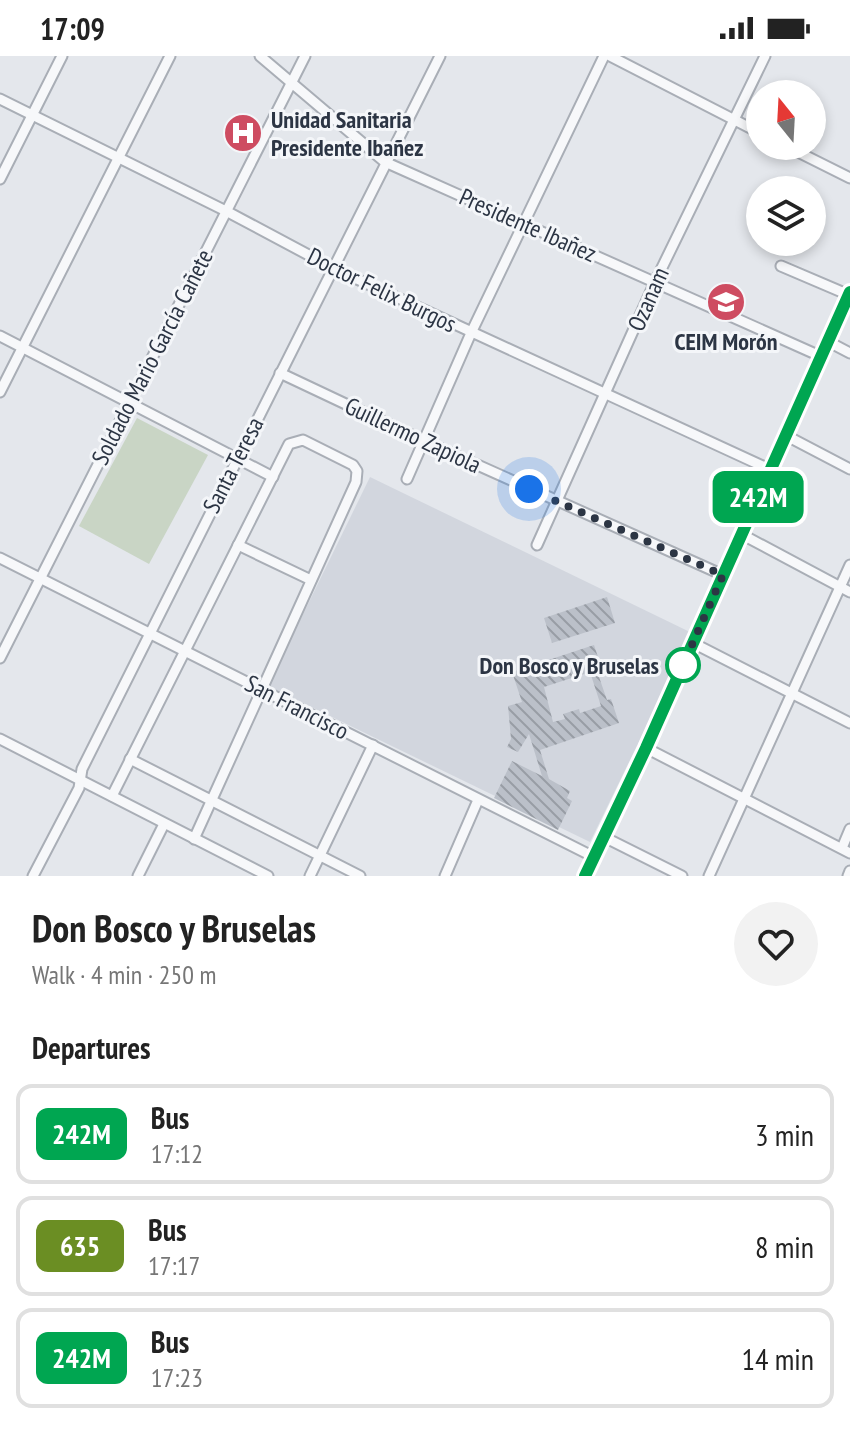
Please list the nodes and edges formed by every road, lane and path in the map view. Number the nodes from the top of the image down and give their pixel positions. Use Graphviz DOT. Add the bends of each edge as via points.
graph roads {
  1 [pos="62,56"];
  2 [pos="170,56"];
  3 [pos="260,56"];
  4 [pos="305,56"];
  5 [pos="440,56"];
  6 [pos="607,56"];
  7 [pos="765,56"];
  8 [pos="291,82"];
  9 [pos="0,99"];
  10 [pos="31,116"];
  11 [pos="733,119"];
  12 [pos="746,126"];
  13 [pos="119,160"];
  14 [pos="814,160"];
  15 [pos="385,162"];
  16 [pos="850,178"];
  17 [pos="0,179"];
  18 [pos="226,211"];
  19 [pos="524,223"];
  20 [pos="781,266"];
  21 [pos="333,268"];
  22 [pos="655,282"];
  23 [pos="849,293"];
  24 [pos="471,333"];
  25 [pos="0,336"];
  26 [pos="827,341"];
  27 [pos="23,347"];
  28 [pos="850,353"];
  29 [pos="820,356"];
  30 [pos="280,373"];
  31 [pos="0,392"];
  32 [pos="606,393"];
  33 [pos="129,403"];
  34 [pos="785,435"];
  35 [pos="424,441"];
  36 [pos="236,458"];
  37 [pos="769,469"];
  38 [pos="850,469"];
  39 [pos="273,477"];
  40 [pos="407,479"];
  41 [pos="555,500"];
  42 [pos="741,534"];
  43 [pos="238,545"];
  44 [pos="537,545"];
  45 [pos="0,558"];
  46 [pos="850,565"];
  47 [pos="723,575"];
  48 [pos="40,578"];
  49 [pos="311,580"];
  50 [pos="840,586"];
  51 [pos="850,592"];
  52 [pos="149,633"];
  53 [pos="693,643"];
  54 [pos="186,652"];
  55 [pos="0,658"];
  56 [pos="262,690"];
  57 [pos="793,694"];
  58 [pos="850,723"];
  59 [pos="0,739"];
  60 [pos="373,745"];
  61 [pos="646,748"];
  62 [pos="130,759"];
  63 [pos="81,780"];
  64 [pos="112,796"];
  65 [pos="746,798"];
  66 [pos="211,799"];
  67 [pos="478,800"];
  68 [pos="164,824"];
  69 [pos="850,829"];
  70 [pos="604,837"];
  71 [pos="194,839"];
  72 [pos="846,850"];
  73 [pos="320,855"];
  74 [pos="594,857"];
  75 [pos="33,876"];
  76 [pos="138,876"];
  77 [pos="268,876"];
  78 [pos="310,876"];
  79 [pos="360,876"];
  80 [pos="445,876"];
  81 [pos="585,876"];
  82 [pos="682,876"];
  83 [pos="709,876"];
  1 -- 10 [label="street"];
  2 -- 13 [label="street"];
  3 -- 8 [label="street, Presidente Ibañez"];
  4 -- 8 [label="street, Soldado Mario García Cañete"];
  5 -- 15 [label="street, Santa Teresa"];
  6 -- 11 [label="street"];
  6 -- 19 [label="street"];
  7 -- 11 [label="street, Ozanam"];
  8 -- 15 [label="street, Presidente Ibañez"];
  8 -- 18 [label="street, Soldado Mario García Cañete"];
  9 -- 10 [label="street, Doctor Felix Burgos"];
  10 -- 13 [label="street, Doctor Felix Burgos"];
  10 -- 17 [label="street"];
  11 -- 12 [label="street"];
  11 -- 22 [label="street, Ozanam"];
  13 -- 18 [label="street, Doctor Felix Burgos"];
  13 -- 27 [label="street"];
  14 -- 16 [label="street"];
  15 -- 19 [label="street, Presidente Ibañez"];
  15 -- 21 [label="street, Santa Teresa"];
  18 -- 21 [label="street, Doctor Felix Burgos"];
  18 -- 33 [label="street, Soldado Mario García Cañete"];
  19 -- 22 [label="street, Presidente Ibañez"];
  19 -- 24 [label="street"];
  20 -- 23 [label="street"];
  21 -- 24 [label="street, Doctor Felix Burgos"];
  21 -- 30 [label="street, Santa Teresa"];
  22 -- 29 [label="street, Presidente Ibañez"];
  22 -- 32 [label="street, Ozanam"];
  23 -- 26 [label="main road"];
  24 -- 32 [label="street, Doctor Felix Burgos"];
  24 -- 35 [label="street"];
  25 -- 27 [label="street"];
  26 -- 28 [label="street"];
  26 -- 29 [label="main road"];
  27 -- 31 [label="street"];
  27 -- 33 [label="street"];
  29 -- 34 [label="main road"];
  30 -- 35 [label="street, Guillermo Zapiola"];
  30 -- 36 [label="street, Santa Teresa"];
  32 -- 37 [label="street, Doctor Felix Burgos"];
  32 -- 41 [label="street, Ozanam"];
  33 -- 36 [label="street"];
  33 -- 48 [label="street, Soldado Mario García Cañete"];
  34 -- 37 [label="main road"];
  34 -- 38 [label="street"];
  35 -- 40 [label="street"];
  35 -- 41 [label="street, Guillermo Zapiola"];
  36 -- 39 [label="street"];
  36 -- 52 [label="street, Santa Teresa"];
  37 -- 42 [label="main road"];
  39 -- 43 [label="street"];
  39 -- 49 [label="street" via="289,444 303,440 357,471"];
  41 -- 44 [label="street, Ozanam"];
  41 -- 47 [label="street, Guillermo Zapiola"];
  42 -- 47 [label="main road"];
  42 -- 50 [label="street"];
  43 -- 49 [label="street"];
  43 -- 54 [label="street"];
  45 -- 48 [label="street, San Francisco"];
  46 -- 50 [label="street"];
  47 -- 53 [label="main road"];
  48 -- 52 [label="street, San Francisco"];
  48 -- 55 [label="street, Soldado Mario García Cañete"];
  49 -- 56 [label="street"];
  50 -- 51 [label="street"];
  50 -- 57 [label="street"];
  52 -- 54 [label="street, San Francisco"];
  52 -- 63 [label="street, Santa Teresa"];
  53 -- 57 [label="street"];
  53 -- 61 [label="main road"];
  54 -- 56 [label="street, San Francisco"];
  54 -- 62 [label="street"];
  56 -- 60 [label="street, San Francisco"];
  56 -- 66 [label="street"];
  57 -- 58 [label="street"];
  57 -- 65 [label="street"];
  59 -- 63 [label="street"];
  60 -- 67 [label="street, San Francisco"];
  60 -- 73 [label="street"];
  61 -- 65 [label="street"];
  61 -- 70 [label="main road"];
  62 -- 64 [label="street"];
  62 -- 66 [label="street"];
  63 -- 64 [label="street"];
  63 -- 75 [label="street, Santa Teresa"];
  64 -- 68 [label="street"];
  65 -- 72 [label="street"];
  65 -- 83 [label="street"];
  66 -- 71 [label="street"];
  66 -- 73 [label="street"];
  67 -- 74 [label="street, San Francisco"];
  67 -- 80 [label="street"];
  68 -- 71 [label="street"];
  68 -- 76 [label="street"];
  69 -- 72 [label="street"];
  70 -- 74 [label="main road"];
  70 -- 82 [label="street"];
  71 -- 77 [label="street"];
  73 -- 78 [label="street"];
  73 -- 79 [label="street"];
  74 -- 81 [label="main road"];
}
